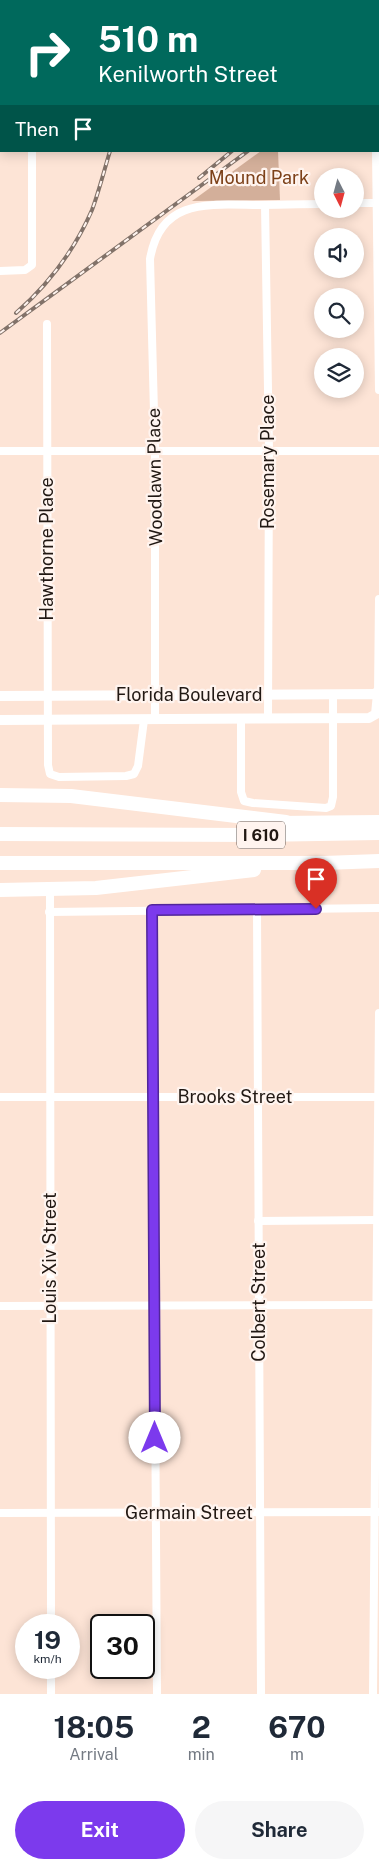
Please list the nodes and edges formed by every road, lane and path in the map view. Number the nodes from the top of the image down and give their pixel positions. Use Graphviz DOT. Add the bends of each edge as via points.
graph roads {
  1 [pos="32,152"];
  2 [pos="376,152"];
  3 [pos="364,203"];
  4 [pos="378,203"];
  5 [pos="314,204"];
  6 [pos="265,205"];
  7 [pos="0,271"];
  8 [pos="47,324"];
  9 [pos="379,390"];
  10 [pos="0,451"];
  11 [pos="47,451"];
  12 [pos="155,451"];
  13 [pos="269,451"];
  14 [pos="379,451"];
  15 [pos="379,599"];
  16 [pos="379,636"];
  17 [pos="333,694"];
  18 [pos="379,694"];
  19 [pos="268,695"];
  20 [pos="0,696"];
  21 [pos="47,696"];
  22 [pos="156,696"];
  23 [pos="155,719"];
  24 [pos="241,719"];
  25 [pos="268,719"];
  26 [pos="333,719"];
  27 [pos="0,720"];
  28 [pos="48,720"];
  29 [pos="144,720"];
  30 [pos="0,795"];
  31 [pos="286,822"];
  32 [pos="379,822"];
  33 [pos="143,833"];
  34 [pos="379,833"];
  35 [pos="0,834"];
  36 [pos="379,861"];
  37 [pos="0,863"];
  38 [pos="324,863"];
  39 [pos="0,890"];
  40 [pos="50,890"];
  41 [pos="379,908"];
  42 [pos="257,909"];
  43 [pos="152,910"];
  44 [pos="49,912"];
  45 [pos="379,1013"];
  46 [pos="378,1041"];
  47 [pos="0,1097"];
  48 [pos="153,1097"];
  49 [pos="378,1097"];
  50 [pos="50,1098"];
  51 [pos="259,1098"];
  52 [pos="378,1185"];
  53 [pos="377,1220"];
  54 [pos="258,1221"];
  55 [pos="259,1304"];
  56 [pos="50,1305"];
  57 [pos="154,1305"];
  58 [pos="378,1305"];
  59 [pos="0,1306"];
  60 [pos="378,1340"];
  61 [pos="377,1492"];
  62 [pos="377,1512"];
  63 [pos="0,1513"];
  64 [pos="51,1513"];
  65 [pos="260,1513"];
  66 [pos="155,1514"];
  67 [pos="51,1614"];
  68 [pos="377,1637"];
  69 [pos="51,1679"];
  70 [pos="51,1694"];
  71 [pos="157,1694"];
  72 [pos="261,1694"];
  73 [pos="373,1694"];
  1 -- 7 [label="street" via="32,265 24,270"];
  2 -- 4 [label="street"];
  3 -- 4 [label="street"];
  4 -- 9 [label="street"];
  5 -- 6 [label="street, Woodlawn Place"];
  6 -- 12 [label="street, Woodlawn Place" via="190,207 175,215 157,234 150,259"];
  6 -- 13 [label="street, Rosemary Place"];
  8 -- 11 [label="street, Hawthorne Place"];
  10 -- 11 [label="street"];
  11 -- 12 [label="street"];
  11 -- 21 [label="street, Hawthorne Place"];
  12 -- 13 [label="street"];
  12 -- 22 [label="street, Woodlawn Place"];
  13 -- 14 [label="street"];
  13 -- 19 [label="street, Rosemary Place"];
  15 -- 16 [label="street"];
  16 -- 18 [label="street"];
  17 -- 18 [label="street, Florida Boulevard"];
  17 -- 19 [label="street, Florida Boulevard"];
  17 -- 26 [label="street"];
  18 -- 26 [label="street, Florida Boulevard" via="373,717"];
  19 -- 22 [label="street, Florida Boulevard"];
  19 -- 25 [label="street, Rosemary Place"];
  20 -- 21 [label="street, Florida Boulevard"];
  21 -- 22 [label="street, Florida Boulevard"];
  21 -- 28 [label="street, Hawthorne Place"];
  22 -- 23 [label="street, Woodlawn Place"];
  23 -- 24 [label="street, Florida Boulevard"];
  23 -- 29 [label="street, Florida Boulevard"];
  24 -- 25 [label="street, Florida Boulevard"];
  24 -- 26 [label="street" via="241,792 244,801 321,808 331,806 333,797"];
  25 -- 26 [label="street, Florida Boulevard"];
  27 -- 28 [label="street, Florida Boulevard"];
  28 -- 29 [label="street, Florida Boulevard"];
  28 -- 29 [label="street, Hawthorne Place" via="48,765 50,774 59,777 134,774"];
  30 -- 31 [label="highway" via="72,796"];
  31 -- 32 [label="highway"];
  31 -- 33 [label="highway"];
  33 -- 34 [label="highway, I 610"];
  33 -- 35 [label="highway, I 610"];
  36 -- 38 [label="highway, I 610"];
  37 -- 38 [label="highway, I 610"];
  38 -- 40 [label="highway" via="96,888"];
  39 -- 40 [label="highway"];
  40 -- 44 [label="street, Louis Xiv Street"];
  41 -- 42 [label="street"];
  42 -- 43 [label="street"];
  42 -- 51 [label="street, Colbert Street"];
  43 -- 44 [label="street"];
  43 -- 48 [label="street"];
  44 -- 50 [label="street, Louis Xiv Street"];
  45 -- 46 [label="street"];
  46 -- 49 [label="street"];
  47 -- 50 [label="street, Brooks Street"];
  48 -- 50 [label="street, Brooks Street"];
  48 -- 51 [label="street, Brooks Street"];
  48 -- 57 [label="street"];
  49 -- 51 [label="street, Brooks Street"];
  49 -- 52 [label="street"];
  50 -- 56 [label="street, Louis Xiv Street"];
  51 -- 54 [label="street, Colbert Street"];
  52 -- 53 [label="street"];
  53 -- 54 [label="street"];
  53 -- 58 [label="street"];
  54 -- 55 [label="street, Colbert Street"];
  55 -- 57 [label="street"];
  55 -- 58 [label="street"];
  55 -- 65 [label="street, Colbert Street"];
  56 -- 57 [label="street"];
  56 -- 59 [label="street"];
  56 -- 64 [label="street, Louis Xiv Street"];
  57 -- 66 [label="street"];
  58 -- 60 [label="street"];
  60 -- 61 [label="street"];
  61 -- 62 [label="street"];
  62 -- 65 [label="street, Germain Street"];
  62 -- 68 [label="street"];
  63 -- 64 [label="street, Germain Street"];
  64 -- 66 [label="street, Germain Street"];
  64 -- 67 [label="street, Louis Xiv Street"];
  65 -- 66 [label="street, Germain Street"];
  65 -- 72 [label="street, Colbert Street"];
  66 -- 71 [label="street"];
  68 -- 73 [label="street"];
  69 -- 70 [label="street"];
}
